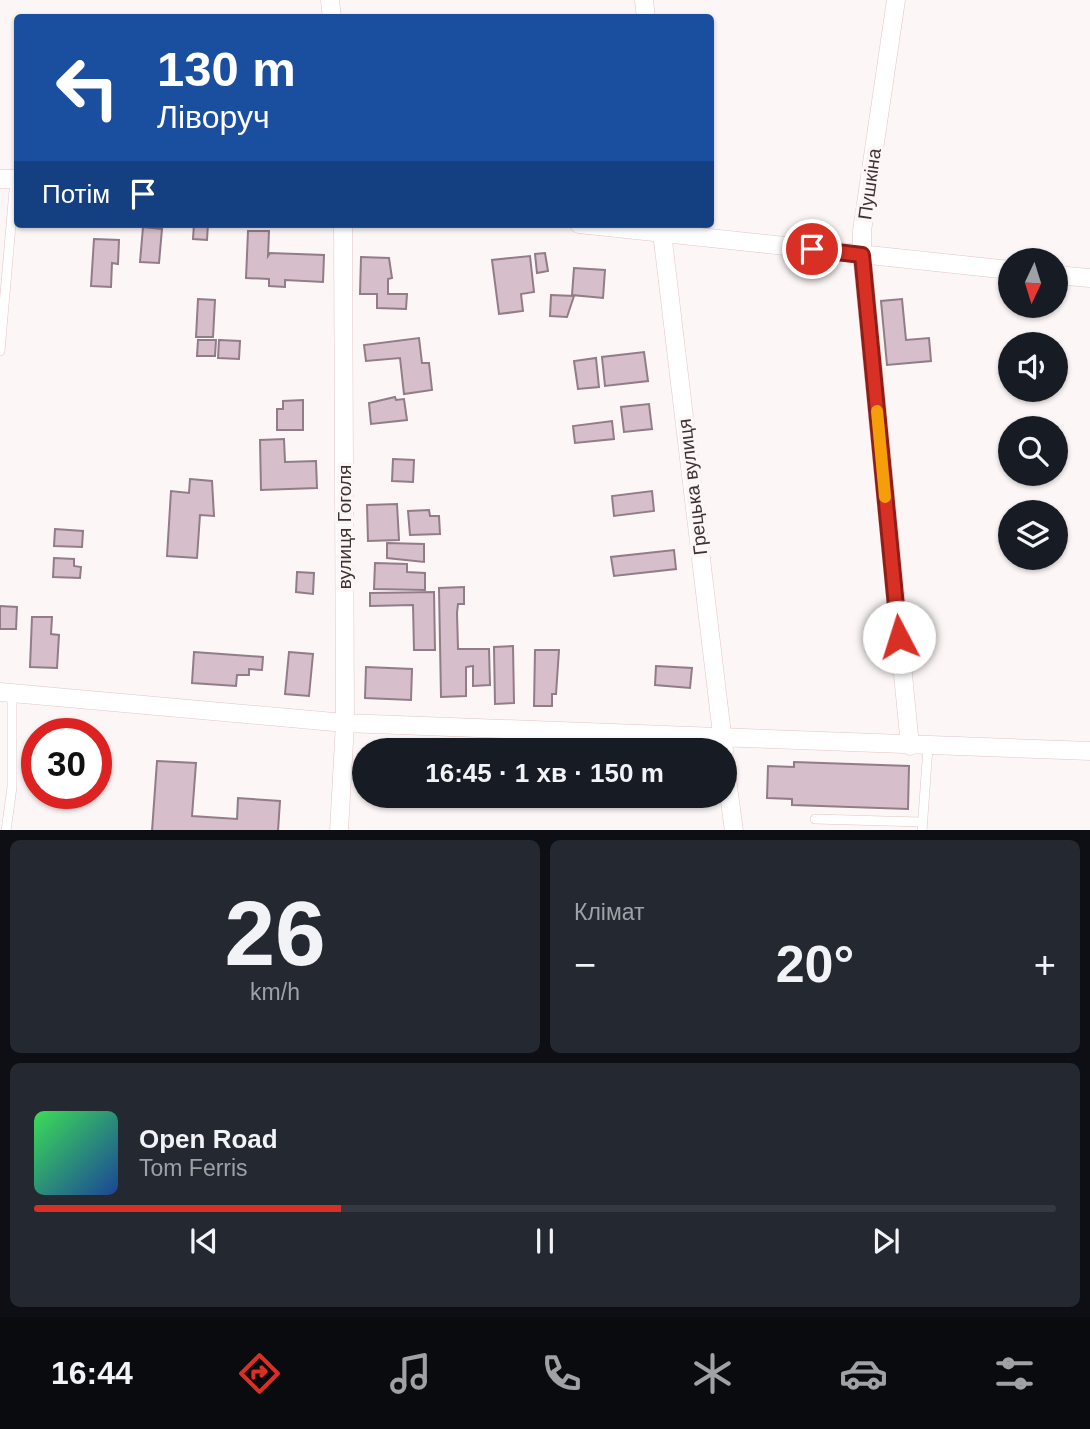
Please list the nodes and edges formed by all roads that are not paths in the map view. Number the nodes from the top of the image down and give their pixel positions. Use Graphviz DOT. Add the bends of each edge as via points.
graph roads {
  1 [pos="896,0"];
  2 [pos="11,179"];
  3 [pos="343,228"];
  4 [pos="662,228"];
  5 [pos="862,255"];
  6 [pos="998,269"];
  7 [pos="1068,276"];
  8 [pos="1090,278"];
  9 [pos="0,351"];
  10 [pos="6,693"];
  11 [pos="345,723"];
  12 [pos="628,738"];
  13 [pos="722,738"];
  14 [pos="737,743"];
  15 [pos="919,746"];
  16 [pos="1090,751"];
  17 [pos="731,808"];
  18 [pos="814,819"];
  19 [pos="922,826"];
  20 [pos="6,830"];
  21 [pos="339,830"];
  22 [pos="734,830"];
  1 -- 5 [label="street, Пушкіна"];
  2 -- 9 [label="lane"];
  3 -- 11 [label="street, вулиця Гоголя"];
  4 -- 5 [label="street"];
  4 -- 13 [label="street, Грецька вулиця"];
  5 -- 6 [label="street"];
  5 -- 15 [label="street, Пушкіна"];
  7 -- 8 [label="street"];
  10 -- 11 [label="street"];
  10 -- 20 [label="lane" via="12,787"];
  11 -- 12 [label="street"];
  11 -- 21 [label="street, вулиця Гоголя"];
  14 -- 15 [label="street"];
  15 -- 16 [label="street"];
  15 -- 19 [label="lane"];
  17 -- 22 [label="street"];
  18 -- 19 [label="lane"];
}
